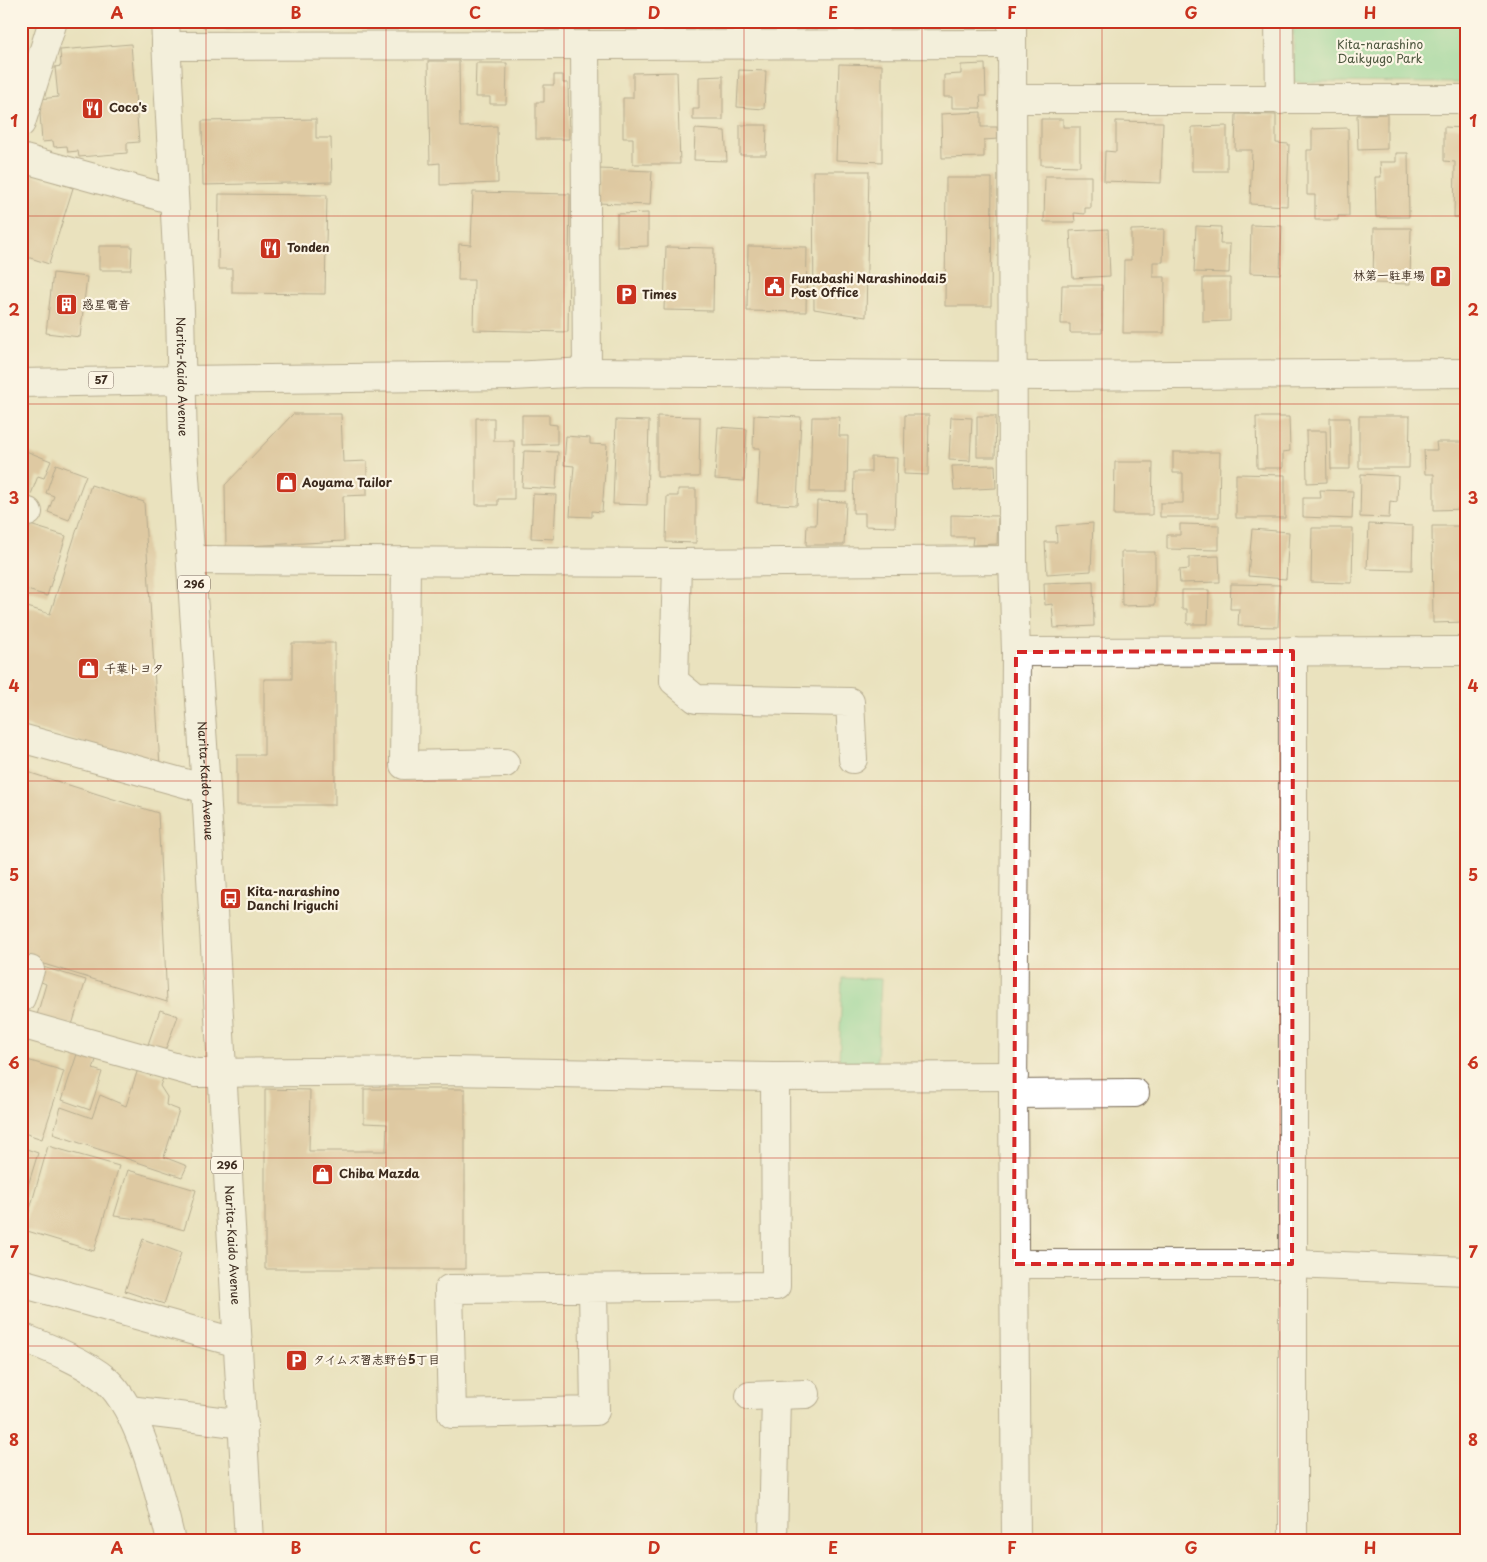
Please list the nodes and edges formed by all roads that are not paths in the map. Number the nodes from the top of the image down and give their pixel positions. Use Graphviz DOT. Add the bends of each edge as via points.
graph roads {
  1 [pos="53,21"];
  2 [pos="1279,21"];
  3 [pos="1012,32"];
  4 [pos="165,34"];
  5 [pos="585,45"];
  6 [pos="1012,99"];
  7 [pos="1466,99"];
  8 [pos="1280,100"];
  9 [pos="21,124"];
  10 [pos="21,158"];
  11 [pos="174,200"];
  12 [pos="587,372"];
  13 [pos="1466,373"];
  14 [pos="1013,375"];
  15 [pos="182,380"];
  16 [pos="21,383"];
  17 [pos="192,560"];
  18 [pos="1013,560"];
  19 [pos="406,561"];
  20 [pos="678,563"];
  21 [pos="1293,651"];
  22 [pos="1466,651"];
  23 [pos="1016,652"];
  24 [pos="21,738"];
  25 [pos="853,759"];
  26 [pos="505,763"];
  27 [pos="206,788"];
  28 [pos="30,970"];
  29 [pos="21,998"];
  30 [pos="21,1024"];
  31 [pos="222,1074"];
  32 [pos="775,1077"];
  33 [pos="1014,1085"];
  34 [pos="1134,1093"];
  35 [pos="1014,1264"];
  36 [pos="1292,1264"];
  37 [pos="1466,1271"];
  38 [pos="21,1283"];
  39 [pos="594,1288"];
  40 [pos="21,1337"];
  41 [pos="238,1344"];
  42 [pos="806,1394"];
  43 [pos="129,1410"];
  44 [pos="244,1424"];
  45 [pos="172,1541"];
  46 [pos="249,1541"];
  47 [pos="774,1541"];
  48 [pos="1016,1541"];
  49 [pos="1294,1541"];
  1 -- 9 [label="main road"];
  2 -- 8 [label="main road"];
  3 -- 5 [label="main road"];
  3 -- 6 [label="main road"];
  4 -- 5 [label="main road"];
  4 -- 11 [label="main road, Narita-Kaido Avenue / 296"];
  5 -- 12 [label="main road"];
  6 -- 8 [label="main road"];
  6 -- 14 [label="main road"];
  7 -- 8 [label="main road"];
  10 -- 11 [label="main road"];
  11 -- 15 [label="main road, Narita-Kaido Avenue / 296"];
  12 -- 14 [label="main road"];
  12 -- 15 [label="main road" via="513,376"];
  13 -- 14 [label="main road"];
  14 -- 18 [label="main road"];
  15 -- 16 [label="main road, 57"];
  15 -- 17 [label="main road, Narita-Kaido Avenue / 296"];
  17 -- 19 [label="main road"];
  17 -- 27 [label="main road, Narita-Kaido Avenue / 296"];
  18 -- 20 [label="main road"];
  18 -- 23 [label="main road"];
  19 -- 20 [label="main road"];
  19 -- 26 [label="main road" via="404,765"];
  20 -- 25 [label="main road" via="674,681 696,699 850,702"];
  21 -- 22 [label="main road"];
  21 -- 23 [label="main road"];
  21 -- 36 [label="main road"];
  23 -- 33 [label="main road"];
  24 -- 27 [label="main road"];
  27 -- 31 [label="main road, Narita-Kaido Avenue / 296"];
  28 -- 29 [label="main road"];
  30 -- 31 [label="main road" via="196,1073"];
  31 -- 32 [label="main road" via="448,1071"];
  31 -- 41 [label="main road, Narita-Kaido Avenue / 296"];
  32 -- 33 [label="main road"];
  32 -- 39 [label="main road" via="776,1286"];
  33 -- 34 [label="main road"];
  33 -- 35 [label="main road"];
  35 -- 36 [label="main road"];
  35 -- 48 [label="main road"];
  36 -- 37 [label="main road"];
  36 -- 49 [label="main road"];
  38 -- 41 [label="main road"];
  39 -- 39 [label="main road" via="449,1289 452,1414 594,1411"];
  40 -- 43 [label="main road" via="57,1351 106,1381"];
  41 -- 44 [label="main road, Narita-Kaido Avenue / 296"];
  42 -- 47 [label="main road" via="763,1396"];
  43 -- 44 [label="main road"];
  43 -- 45 [label="main road" via="156,1484"];
  44 -- 46 [label="main road, Narita-Kaido Avenue / 296"];
}
